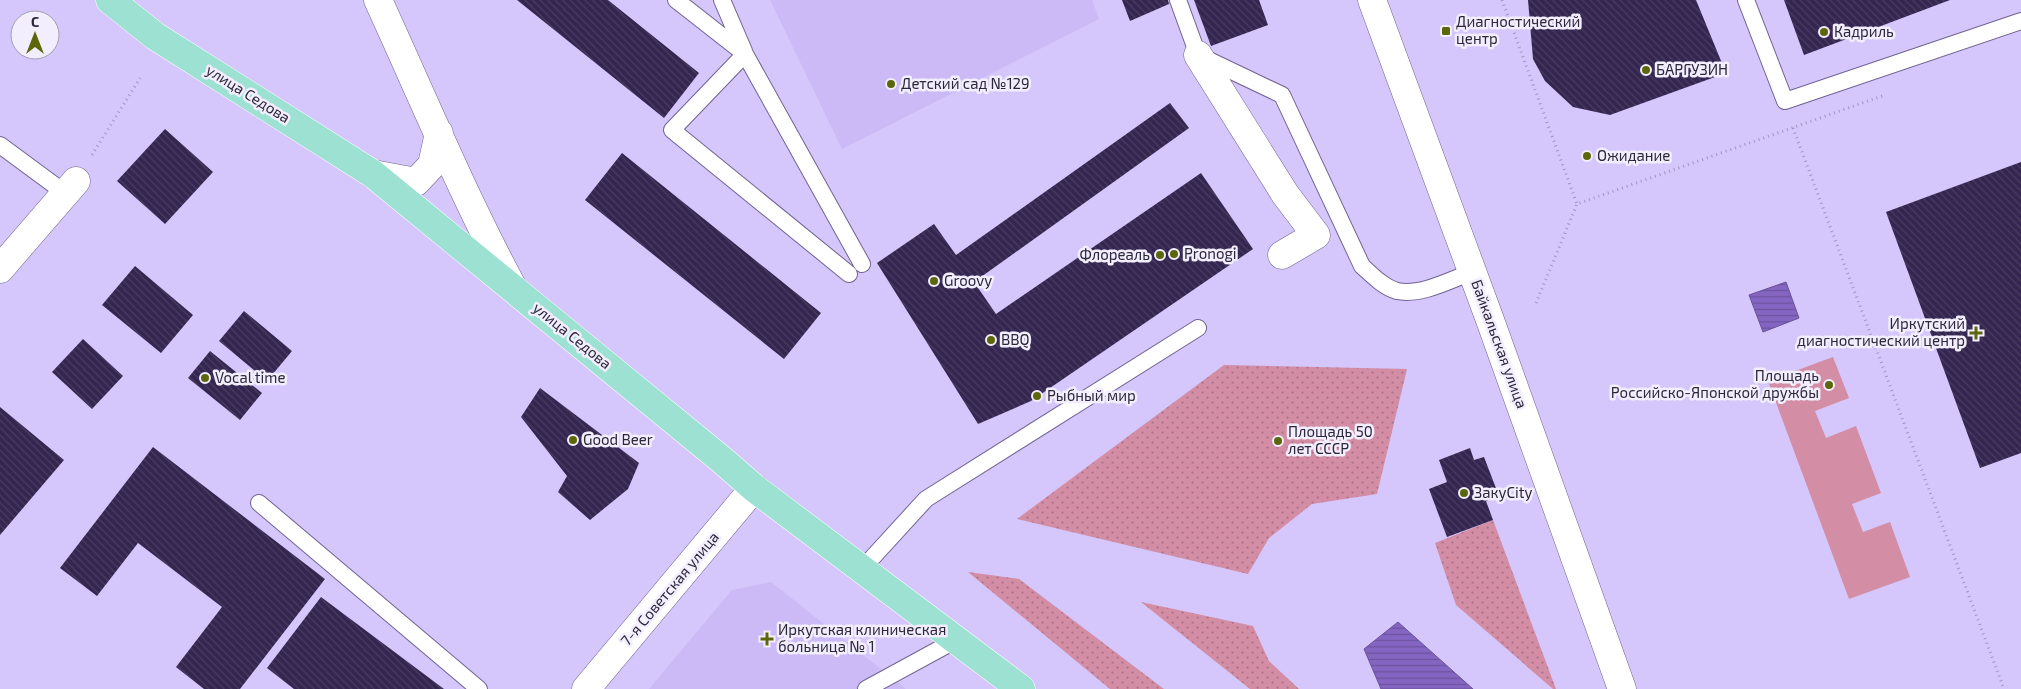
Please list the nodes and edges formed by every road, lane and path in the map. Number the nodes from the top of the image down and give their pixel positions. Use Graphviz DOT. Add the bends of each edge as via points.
graph roads {
  1 [pos="110,0"];
  2 [pos="378,0"];
  3 [pos="676,0"];
  4 [pos="722,0"];
  5 [pos="1178,0"];
  6 [pos="1372,0"];
  7 [pos="1502,0"];
  8 [pos="1746,0"];
  9 [pos="2021,21"];
  10 [pos="745,54"];
  11 [pos="1198,55"];
  12 [pos="140,78"];
  13 [pos="1894,93"];
  14 [pos="1793,128"];
  15 [pos="439,133"];
  16 [pos="0,144"];
  17 [pos="373,174"];
  18 [pos="71,187"];
  19 [pos="1577,204"];
  20 [pos="1282,255"];
  21 [pos="862,264"];
  22 [pos="0,269"];
  23 [pos="1472,272"];
  24 [pos="849,274"];
  25 [pos="512,288"];
  26 [pos="1536,303"];
  27 [pos="1198,328"];
  28 [pos="754,488"];
  29 [pos="260,503"];
  30 [pos="862,569"];
  31 [pos="956,640"];
  32 [pos="479,689"];
  33 [pos="586,689"];
  34 [pos="866,689"];
  35 [pos="1021,689"];
  36 [pos="1622,689"];
  37 [pos="2004,689"];
  1 -- 17 [label="main road, улица Седова" via="155,36"];
  2 -- 15 [label="street"];
  3 -- 10 [label="lane"];
  4 -- 10 [label="lane"];
  5 -- 11 [label="lane"];
  6 -- 23 [label="street, Байкальская улица"];
  7 -- 19 [label="path"];
  8 -- 9 [label="lane" via="1785,101"];
  10 -- 21 [label="lane"];
  10 -- 24 [label="lane" via="672,130"];
  11 -- 20 [label="street" via="1284,194 1316,235"];
  11 -- 23 [label="lane" via="1282,95 1362,266 1377,281 1397,291 1420,291"];
  12 -- 18 [label="path"];
  13 -- 14 [label="path"];
  14 -- 19 [label="path"];
  14 -- 37 [label="path"];
  15 -- 17 [label="street" via="432,165 416,182"];
  15 -- 25 [label="street" via="480,227"];
  16 -- 18 [label="lane"];
  17 -- 25 [label="main road, улица Седова"];
  18 -- 22 [label="street"];
  19 -- 26 [label="path"];
  23 -- 36 [label="street, Байкальская улица"];
  25 -- 28 [label="main road, улица Седова"];
  27 -- 30 [label="lane" via="926,499"];
  28 -- 30 [label="main road, улица Седова"];
  28 -- 33 [label="street, 7-я Советская улица"];
  29 -- 32 [label="lane"];
  30 -- 31 [label="main road, улица Седова"];
  31 -- 34 [label="lane"];
  31 -- 35 [label="main road, улица Седова"];
}
